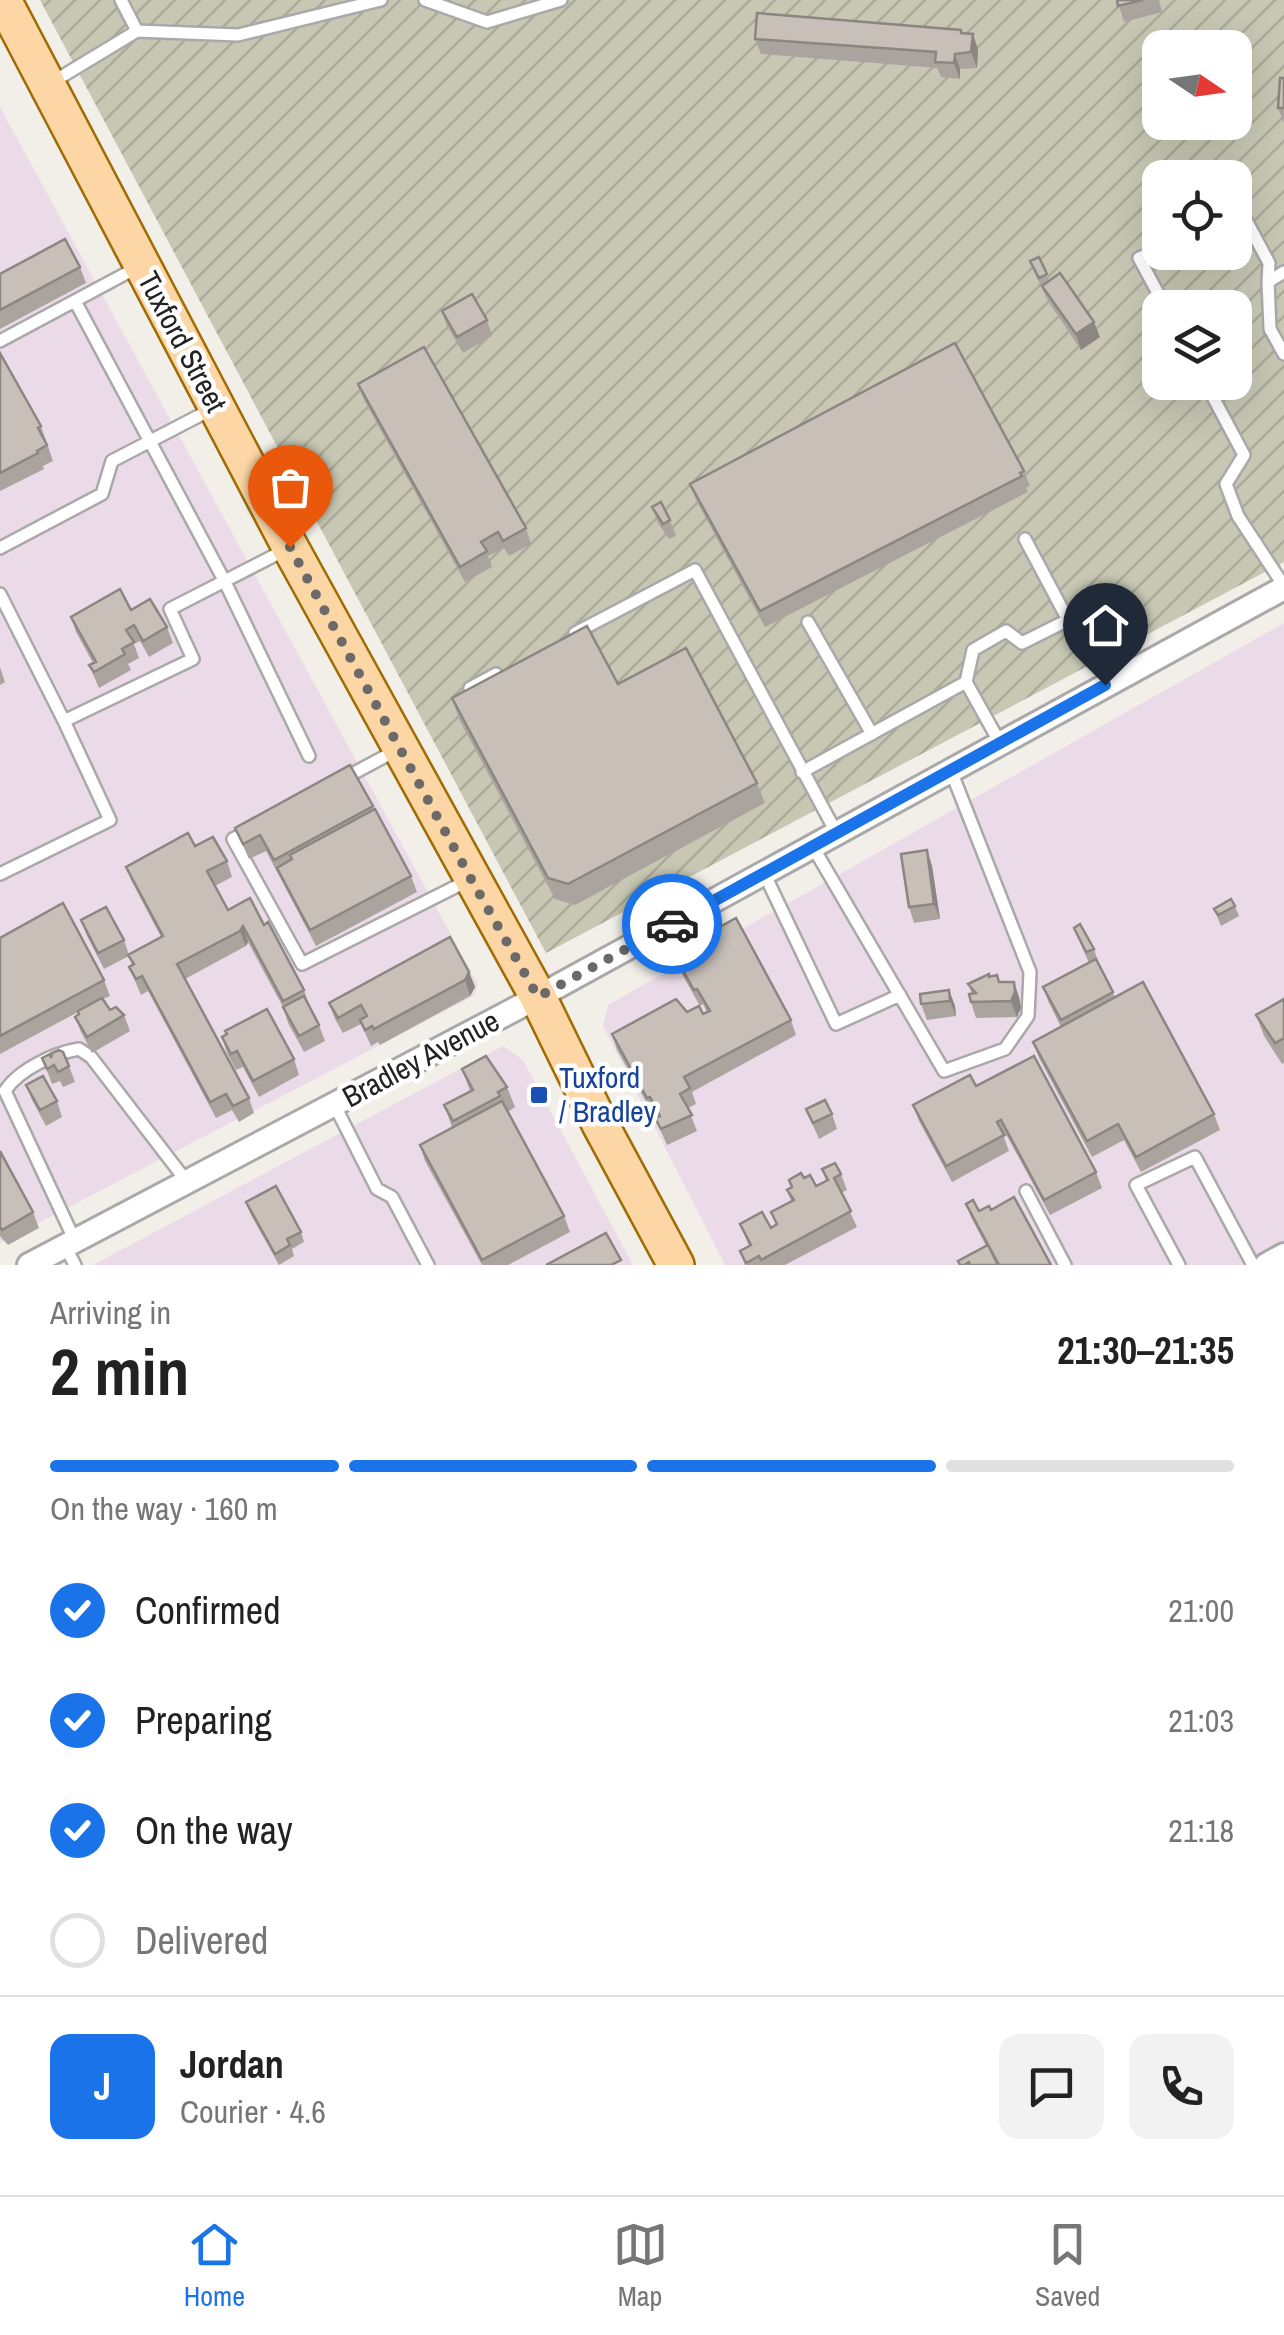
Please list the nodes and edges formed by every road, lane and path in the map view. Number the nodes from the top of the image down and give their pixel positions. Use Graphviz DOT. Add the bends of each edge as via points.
graph roads {
  1 [pos="120,0"];
  2 [pos="380,0"];
  3 [pos="425,0"];
  4 [pos="561,0"];
  5 [pos="6,18"];
  6 [pos="137,31"];
  7 [pos="48,85"];
  8 [pos="1252,231"];
  9 [pos="142,266"];
  10 [pos="1284,272"];
  11 [pos="1268,282"];
  12 [pos="81,298"];
  13 [pos="0,341"];
  14 [pos="1284,354"];
  15 [pos="1215,400"];
  16 [pos="216,407"];
  17 [pos="151,441"];
  18 [pos="1025,539"];
  19 [pos="290,547"];
  20 [pos="0,548"];
  21 [pos="225,582"];
  22 [pos="1284,587"];
  23 [pos="0,594"];
  24 [pos="808,622"];
  25 [pos="556,643"];
  26 [pos="504,670"];
  27 [pos="966,682"];
  28 [pos="470,688"];
  29 [pos="64,720"];
  30 [pos="872,734"];
  31 [pos="1000,743"];
  32 [pos="400,748"];
  33 [pos="309,756"];
  34 [pos="950,770"];
  35 [pos="802,772"];
  36 [pos="333,784"];
  37 [pos="266,821"];
  38 [pos="837,834"];
  39 [pos="814,847"];
  40 [pos="764,873"];
  41 [pos="0,874"];
  42 [pos="471,879"];
  43 [pos="900,996"];
  44 [pos="538,997"];
  45 [pos="334,1104"];
  46 [pos="187,1182"];
  47 [pos="1026,1191"];
  48 [pos="72,1251"];
  49 [pos="1284,1255"];
  50 [pos="29,1265"];
  51 [pos="428,1265"];
  52 [pos="676,1265"];
  53 [pos="1065,1265"];
  54 [pos="1179,1265"];
  55 [pos="1253,1265"];
  56 [pos="1266,1265"];
  1 -- 6 [label="lane"];
  2 -- 6 [label="lane" via="238,35"];
  3 -- 4 [label="lane" via="487,22"];
  5 -- 7 [label="main road, Tuxford Street"];
  6 -- 7 [label="lane"];
  7 -- 9 [label="main road, Tuxford Street"];
  8 -- 11 [label="lane" via="1269,263"];
  9 -- 12 [label="lane"];
  9 -- 16 [label="main road, Tuxford Street"];
  10 -- 11 [label="lane"];
  11 -- 14 [label="lane" via="1270,329"];
  12 -- 13 [label="lane"];
  12 -- 17 [label="lane"];
  15 -- 22 [label="lane" via="1244,455 1226,484 1238,516"];
  16 -- 17 [label="lane"];
  16 -- 19 [label="main road, Tuxford Street"];
  17 -- 20 [label="lane" via="112,462 102,494"];
  17 -- 21 [label="lane"];
  18 -- 27 [label="lane" via="1068,620 1022,643 1006,630 972,650"];
  19 -- 21 [label="lane"];
  19 -- 32 [label="main road, Tuxford Street"];
  21 -- 29 [label="lane" via="170,609 193,659"];
  21 -- 33 [label="lane"];
  22 -- 31 [label="street, Bradley Avenue"];
  23 -- 29 [label="lane"];
  24 -- 30 [label="lane"];
  25 -- 35 [label="lane" via="696,570"];
  26 -- 28 [label="lane"];
  27 -- 30 [label="lane"];
  27 -- 31 [label="lane"];
  29 -- 41 [label="lane" via="110,820"];
  30 -- 35 [label="lane"];
  31 -- 34 [label="street, Bradley Avenue"];
  32 -- 36 [label="lane"];
  32 -- 42 [label="main road, Tuxford Street"];
  34 -- 38 [label="street, Bradley Avenue"];
  34 -- 43 [label="lane" via="1030,972 1028,1016 1005,1049 944,1072"];
  35 -- 38 [label="lane"];
  37 -- 42 [label="lane" via="233,840 302,964"];
  38 -- 39 [label="street, Bradley Avenue"];
  39 -- 40 [label="street, Bradley Avenue"];
  39 -- 43 [label="lane"];
  40 -- 43 [label="lane" via="836,1024"];
  40 -- 44 [label="street, Bradley Avenue"];
  42 -- 44 [label="main road, Tuxford Street"];
  44 -- 45 [label="street, Bradley Avenue"];
  44 -- 52 [label="main road, Tuxford Street"];
  45 -- 46 [label="street, Bradley Avenue"];
  45 -- 51 [label="lane" via="377,1189 392,1197"];
  46 -- 48 [label="street, Bradley Avenue"];
  46 -- 48 [label="lane" via="92,1057 79,1049 60,1052 6,1091"];
  47 -- 53 [label="lane"];
  48 -- 50 [label="street, Bradley Avenue"];
  49 -- 56 [label="street"];
  54 -- 55 [label="lane" via="1136,1185 1195,1157"];
}
